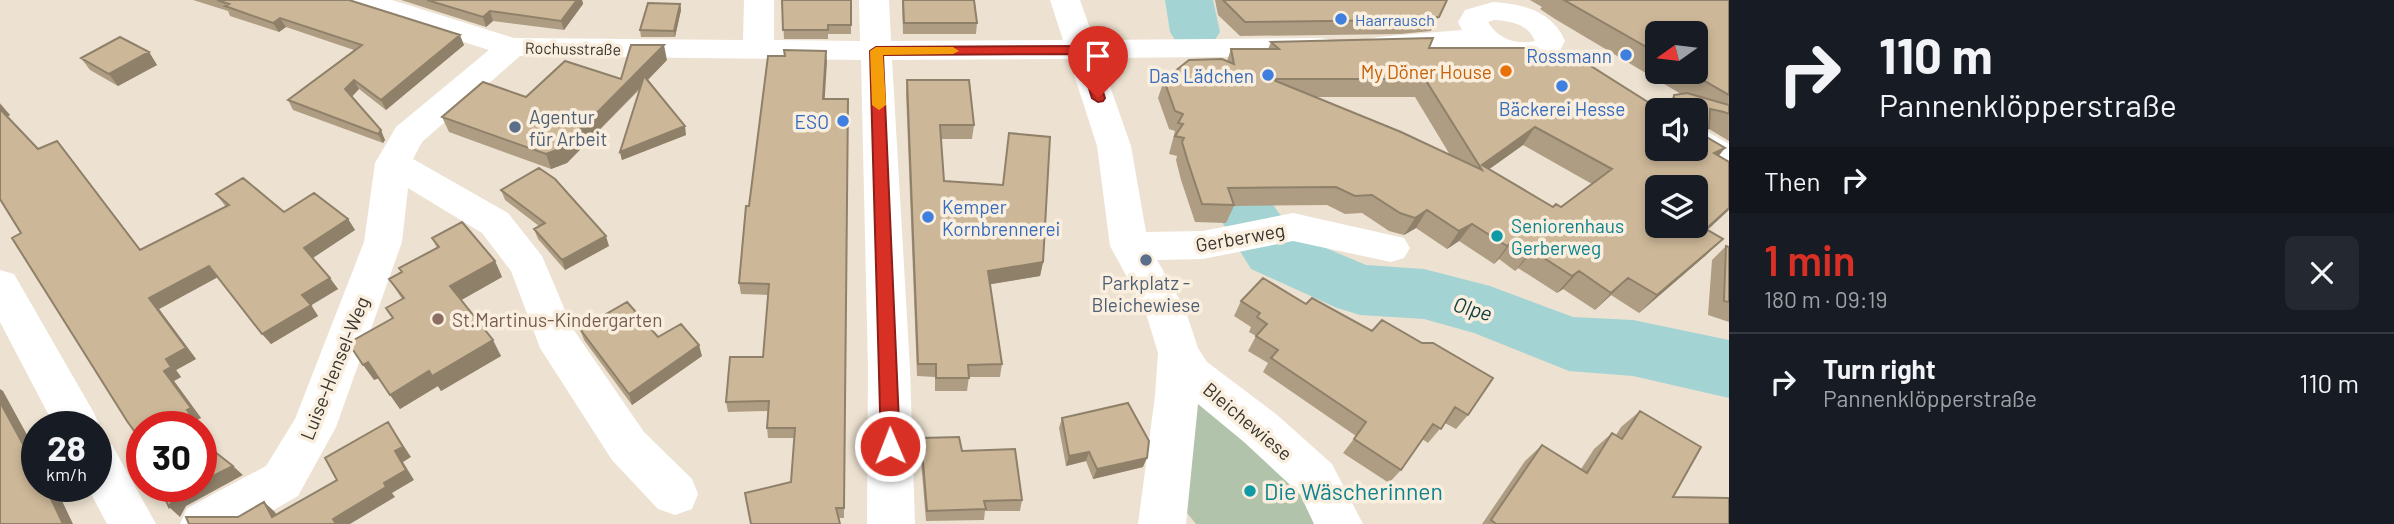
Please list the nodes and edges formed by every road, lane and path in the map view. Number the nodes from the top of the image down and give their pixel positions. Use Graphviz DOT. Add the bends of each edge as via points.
graph roads {
  1 [pos="361,0"];
  2 [pos="759,0"];
  3 [pos="874,0"];
  4 [pos="1065,0"];
  5 [pos="1486,16"];
  6 [pos="512,47"];
  7 [pos="1083,50"];
  8 [pos="758,51"];
  9 [pos="876,51"];
  10 [pos="1558,55"];
  11 [pos="1708,147"];
  12 [pos="1729,160"];
  13 [pos="393,163"];
  14 [pos="1129,246"];
  15 [pos="1391,248"];
  16 [pos="0,285"];
  17 [pos="1179,353"];
  18 [pos="69,411"];
  19 [pos="112,488"];
  20 [pos="675,494"];
  21 [pos="132,524"];
  22 [pos="204,524"];
  23 [pos="891,524"];
  24 [pos="1162,524"];
  25 [pos="1339,524"];
  1 -- 6 [label="street, Rochusstraße"];
  2 -- 8 [label="street"];
  3 -- 9 [label="street"];
  4 -- 7 [label="street, Bleichewiese"];
  5 -- 7 [label="street, Rochusstraße" via="1399,46"];
  5 -- 10 [label="street" via="1514,51"];
  6 -- 8 [label="street, Rochusstraße"];
  6 -- 13 [label="street, Luise-Hensel-Weg" via="408,135"];
  7 -- 9 [label="street, Rochusstraße"];
  7 -- 14 [label="street, Bleichewiese" via="1114,146"];
  8 -- 9 [label="street, Rochusstraße"];
  9 -- 23 [label="street"];
  11 -- 12 [label="street"];
  13 -- 20 [label="street" via="495,223 528,266 555,336 628,446"];
  13 -- 22 [label="street, Luise-Hensel-Weg" via="383,243 314,427 282,481"];
  14 -- 15 [label="street, Gerberweg" via="1192,247 1293,227"];
  14 -- 17 [label="street, Bleichewiese" via="1165,309"];
  16 -- 18 [label="street"];
  17 -- 24 [label="street, Bleichewiese"];
  17 -- 25 [label="street, Bleichewiese" via="1192,374 1316,480"];
  19 -- 21 [label="street"];
}
